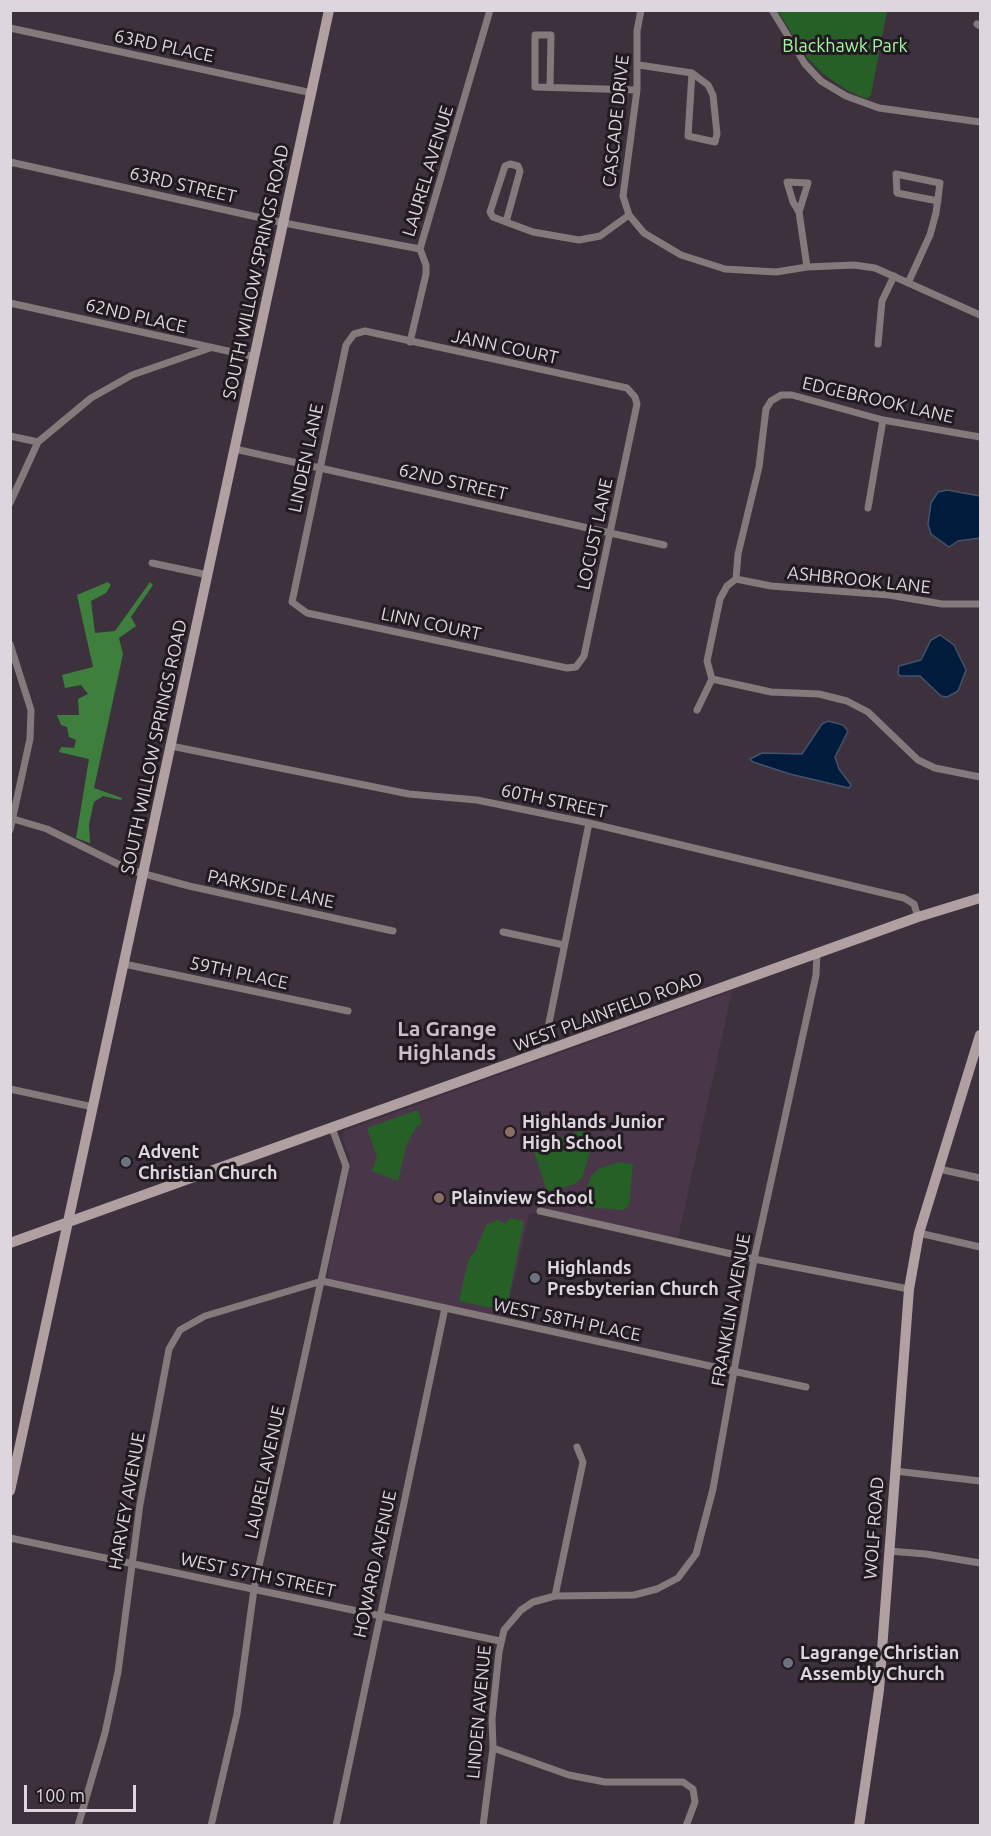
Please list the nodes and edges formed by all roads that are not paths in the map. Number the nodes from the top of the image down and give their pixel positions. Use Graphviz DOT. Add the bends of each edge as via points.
graph roads {
  1 [pos="329,10"];
  2 [pos="490,10"];
  3 [pos="641,10"];
  4 [pos="772,10"];
  5 [pos="10,28"];
  6 [pos="639,65"];
  7 [pos="692,73"];
  8 [pos="550,86"];
  9 [pos="637,90"];
  10 [pos="312,93"];
  11 [pos="981,123"];
  12 [pos="10,162"];
  13 [pos="938,201"];
  14 [pos="799,212"];
  15 [pos="629,215"];
  16 [pos="506,222"];
  17 [pos="284,223"];
  18 [pos="420,249"];
  19 [pos="807,267"];
  20 [pos="894,276"];
  21 [pos="908,283"];
  22 [pos="10,303"];
  23 [pos="981,315"];
  24 [pos="365,331"];
  25 [pos="410,342"];
  26 [pos="878,344"];
  27 [pos="210,348"];
  28 [pos="255,357"];
  29 [pos="635,397"];
  30 [pos="883,420"];
  31 [pos="10,436"];
  32 [pos="981,437"];
  33 [pos="38,442"];
  34 [pos="235,449"];
  35 [pos="320,467"];
  36 [pos="10,503"];
  37 [pos="868,508"];
  38 [pos="610,532"];
  39 [pos="664,545"];
  40 [pos="152,563"];
  41 [pos="208,575"];
  42 [pos="736,579"];
  43 [pos="292,602"];
  44 [pos="981,604"];
  45 [pos="10,644"];
  46 [pos="567,668"];
  47 [pos="712,679"];
  48 [pos="697,710"];
  49 [pos="171,746"];
  50 [pos="981,777"];
  51 [pos="11,818"];
  52 [pos="589,824"];
  53 [pos="10,830"];
  54 [pos="144,873"];
  55 [pos="981,898"];
  56 [pos="918,917"];
  57 [pos="393,931"];
  58 [pos="503,932"];
  59 [pos="564,945"];
  60 [pos="817,953"];
  61 [pos="124,964"];
  62 [pos="348,1011"];
  63 [pos="981,1035"];
  64 [pos="543,1053"];
  65 [pos="10,1089"];
  66 [pos="93,1107"];
  67 [pos="332,1128"];
  68 [pos="939,1169"];
  69 [pos="981,1178"];
  70 [pos="540,1211"];
  71 [pos="68,1223"];
  72 [pos="919,1233"];
  73 [pos="10,1243"];
  74 [pos="981,1247"];
  75 [pos="754,1259"];
  76 [pos="322,1281"];
  77 [pos="909,1288"];
  78 [pos="445,1308"];
  79 [pos="736,1372"];
  80 [pos="806,1387"];
  81 [pos="577,1447"];
  82 [pos="895,1470"];
  83 [pos="981,1481"];
  84 [pos="10,1491"];
  85 [pos="10,1538"];
  86 [pos="889,1551"];
  87 [pos="131,1563"];
  88 [pos="981,1563"];
  89 [pos="254,1589"];
  90 [pos="555,1596"];
  91 [pos="378,1616"];
  92 [pos="500,1641"];
  93 [pos="493,1748"];
  94 [pos="78,1826"];
  95 [pos="211,1826"];
  96 [pos="336,1826"];
  97 [pos="483,1826"];
  98 [pos="686,1826"];
  99 [pos="859,1826"];
  1 -- 10 [label="main road, SOUTH WILLOW SPRINGS ROAD"];
  2 -- 18 [label="street, LAUREL AVENUE"];
  3 -- 6 [label="street, CASCADE DRIVE" via="637,31"];
  4 -- 11 [label="street" via="805,64 821,81 846,96 879,108"];
  5 -- 10 [label="street, 63RD PLACE"];
  6 -- 7 [label="street"];
  6 -- 9 [label="street, CASCADE DRIVE"];
  7 -- 7 [label="street" via="688,136 715,142 712,95 708,85"];
  8 -- 8 [label="street" via="551,35 535,35 535,87"];
  8 -- 9 [label="street"];
  9 -- 15 [label="street, CASCADE DRIVE" via="623,181"];
  10 -- 17 [label="main road, SOUTH WILLOW SPRINGS ROAD"];
  12 -- 17 [label="street, 63RD STREET"];
  13 -- 13 [label="street" via="940,183 896,174 897,193"];
  13 -- 21 [label="street" via="930,235"];
  14 -- 14 [label="street" via="808,183 787,182 793,202"];
  14 -- 19 [label="street"];
  15 -- 16 [label="street" via="600,236 579,240 533,232"];
  15 -- 19 [label="street" via="644,233 703,264 776,272"];
  16 -- 16 [label="street" via="520,171 510,164 505,166 490,212"];
  17 -- 18 [label="street, 63RD STREET"];
  17 -- 28 [label="main road, SOUTH WILLOW SPRINGS ROAD"];
  18 -- 25 [label="street, LAUREL AVENUE" via="426,274"];
  19 -- 20 [label="street" via="854,265"];
  20 -- 21 [label="street"];
  20 -- 26 [label="street" via="882,301"];
  21 -- 23 [label="street"];
  22 -- 27 [label="street, 62ND PLACE"];
  24 -- 25 [label="street, JANN COURT"];
  24 -- 35 [label="street, LINDEN LANE" via="354,334 346,345"];
  25 -- 29 [label="street, JANN COURT" via="627,388"];
  27 -- 28 [label="street, 62ND PLACE"];
  27 -- 33 [label="street" via="132,375 91,398"];
  28 -- 34 [label="main road, SOUTH WILLOW SPRINGS ROAD"];
  29 -- 38 [label="street, LOCUST LANE" via="637,404"];
  30 -- 32 [label="street, EDGEBROOK LANE"];
  30 -- 37 [label="street"];
  30 -- 42 [label="street, EDGEBROOK LANE" via="792,395 781,395 771,401 766,409 759,467 738,554"];
  31 -- 33 [label="street"];
  33 -- 36 [label="street"];
  34 -- 35 [label="street, 62ND STREET"];
  34 -- 41 [label="main road, SOUTH WILLOW SPRINGS ROAD"];
  35 -- 38 [label="street, 62ND STREET"];
  35 -- 43 [label="street, LINDEN LANE"];
  38 -- 39 [label="street, 62ND STREET"];
  38 -- 46 [label="street, LOCUST LANE" via="584,656 576,667"];
  40 -- 41 [label="street"];
  41 -- 49 [label="main road, SOUTH WILLOW SPRINGS ROAD"];
  42 -- 44 [label="street, ASHBROOK LANE" via="942,604"];
  42 -- 47 [label="street" via="720,599 707,661"];
  43 -- 46 [label="street, LINN COURT" via="307,613"];
  45 -- 51 [label="street" via="31,710 30,739"];
  47 -- 48 [label="street"];
  47 -- 50 [label="street" via="771,692 819,694 847,701 868,712 918,760 935,768"];
  49 -- 52 [label="street, 60TH STREET" via="385,790 477,800"];
  49 -- 54 [label="main road, SOUTH WILLOW SPRINGS ROAD"];
  51 -- 53 [label="street"];
  51 -- 54 [label="street" via="48,829 130,870"];
  52 -- 56 [label="street, 60TH STREET" via="904,898 914,904"];
  52 -- 59 [label="street"];
  54 -- 57 [label="street, PARKSIDE LANE"];
  54 -- 61 [label="main road, SOUTH WILLOW SPRINGS ROAD"];
  55 -- 56 [label="main road, WEST PLAINFIELD ROAD"];
  56 -- 60 [label="main road, WEST PLAINFIELD ROAD"];
  58 -- 59 [label="street"];
  59 -- 64 [label="street"];
  60 -- 64 [label="main road, WEST PLAINFIELD ROAD"];
  60 -- 75 [label="street, FRANKLIN AVENUE" via="814,987"];
  61 -- 62 [label="street, 59TH PLACE"];
  61 -- 66 [label="main road, SOUTH WILLOW SPRINGS ROAD"];
  63 -- 68 [label="main road, WOLF ROAD"];
  64 -- 67 [label="main road, WEST PLAINFIELD ROAD"];
  65 -- 66 [label="street"];
  66 -- 71 [label="main road, SOUTH WILLOW SPRINGS ROAD"];
  67 -- 71 [label="main road, WEST PLAINFIELD ROAD"];
  67 -- 76 [label="street, LAUREL AVENUE" via="346,1166"];
  68 -- 69 [label="street"];
  68 -- 72 [label="main road, WOLF ROAD"];
  70 -- 75 [label="street"];
  71 -- 73 [label="main road, WEST PLAINFIELD ROAD"];
  71 -- 84 [label="main road, SOUTH WILLOW SPRINGS ROAD"];
  72 -- 74 [label="street"];
  72 -- 77 [label="main road, WOLF ROAD"];
  75 -- 77 [label="street"];
  75 -- 79 [label="street, FRANKLIN AVENUE"];
  76 -- 78 [label="street, WEST 58TH PLACE"];
  76 -- 87 [label="street, HARVEY AVENUE" via="205,1316 180,1330 169,1349"];
  76 -- 89 [label="street, LAUREL AVENUE"];
  77 -- 82 [label="main road, WOLF ROAD"];
  78 -- 79 [label="street, WEST 58TH PLACE"];
  78 -- 91 [label="street, HOWARD AVENUE"];
  79 -- 80 [label="street, WEST 58TH PLACE"];
  79 -- 90 [label="street, FRANKLIN AVENUE" via="703,1533 686,1570 670,1583 646,1593"];
  81 -- 90 [label="street" via="582,1462"];
  82 -- 83 [label="street"];
  82 -- 86 [label="main road, WOLF ROAD"];
  85 -- 87 [label="street, WEST 57TH STREET"];
  86 -- 88 [label="street"];
  86 -- 99 [label="main road, WOLF ROAD" via="874,1734"];
  87 -- 89 [label="street, WEST 57TH STREET"];
  87 -- 94 [label="street, HARVEY AVENUE" via="118,1672"];
  89 -- 91 [label="street, WEST 57TH STREET"];
  89 -- 95 [label="street, LAUREL AVENUE" via="237,1714"];
  90 -- 92 [label="street, LINDEN AVENUE" via="526,1605 504,1630"];
  91 -- 92 [label="street, WEST 57TH STREET"];
  91 -- 96 [label="street, HOWARD AVENUE"];
  92 -- 93 [label="street, LINDEN AVENUE"];
  93 -- 97 [label="street, LINDEN AVENUE"];
  93 -- 98 [label="street" via="569,1775 605,1782 683,1782 693,1789 695,1802"];
}
